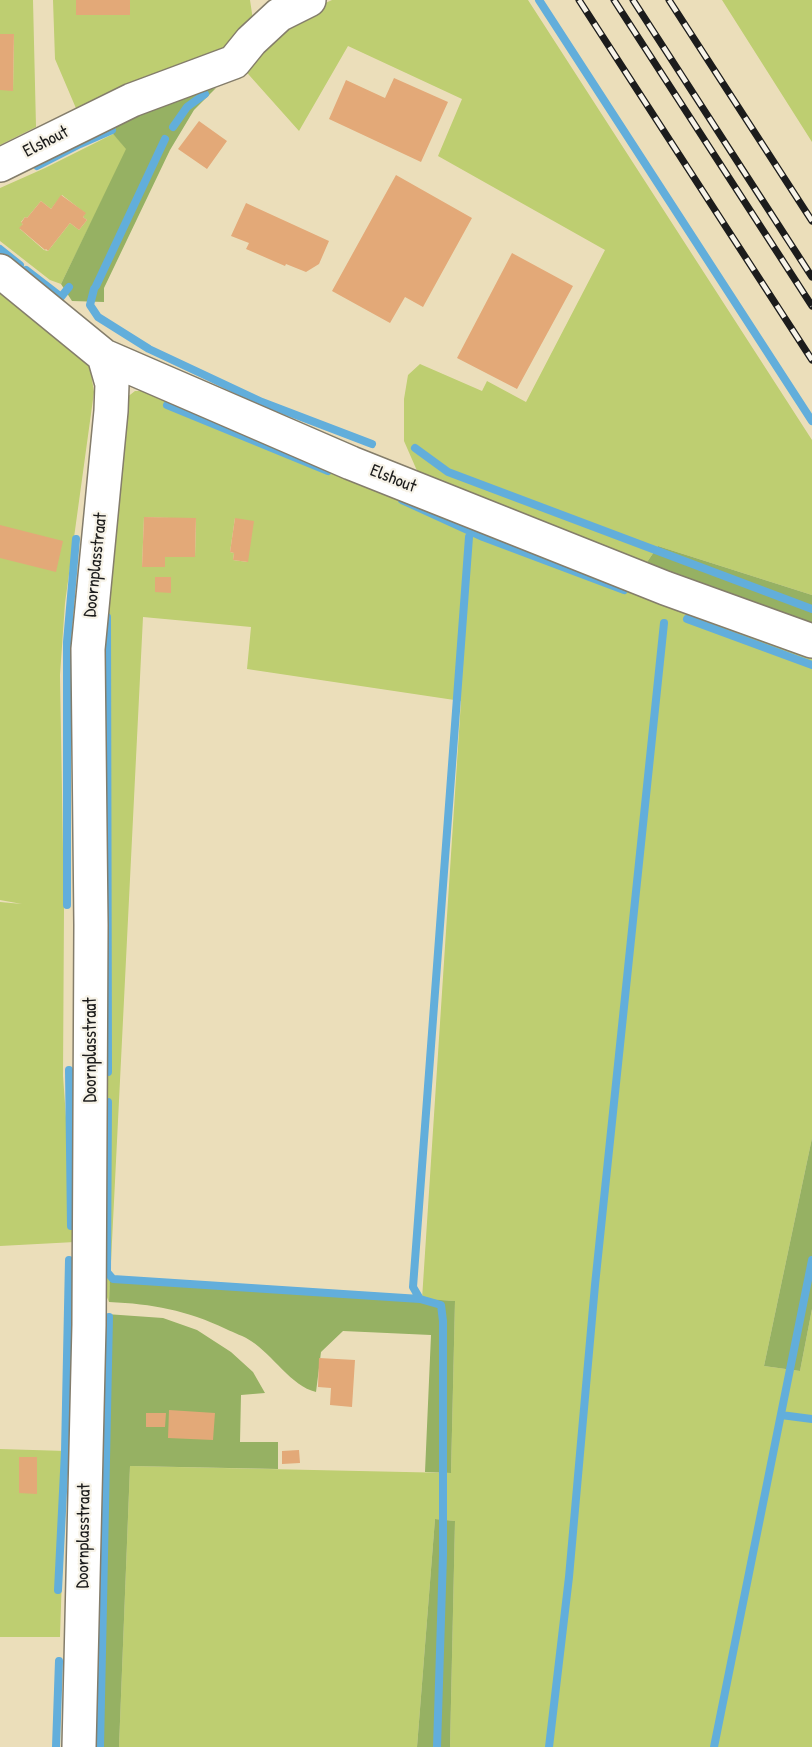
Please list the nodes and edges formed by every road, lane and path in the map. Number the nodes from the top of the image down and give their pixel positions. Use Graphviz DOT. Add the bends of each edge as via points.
graph roads {
  1 [pos="309,0"];
  2 [pos="0,165"];
  3 [pos="0,271"];
  4 [pos="104,356"];
  5 [pos="812,641"];
  6 [pos="80,1747"];
  1 -- 2 [label="street, Elshout" via="279,15 234,62 132,100"];
  3 -- 4 [label="street, Elshout"];
  4 -- 5 [label="street, Elshout" via="351,463 665,588"];
  4 -- 6 [label="street, Doornplasstraat" via="112,384 111,411 88,649 89,1314"];
}
